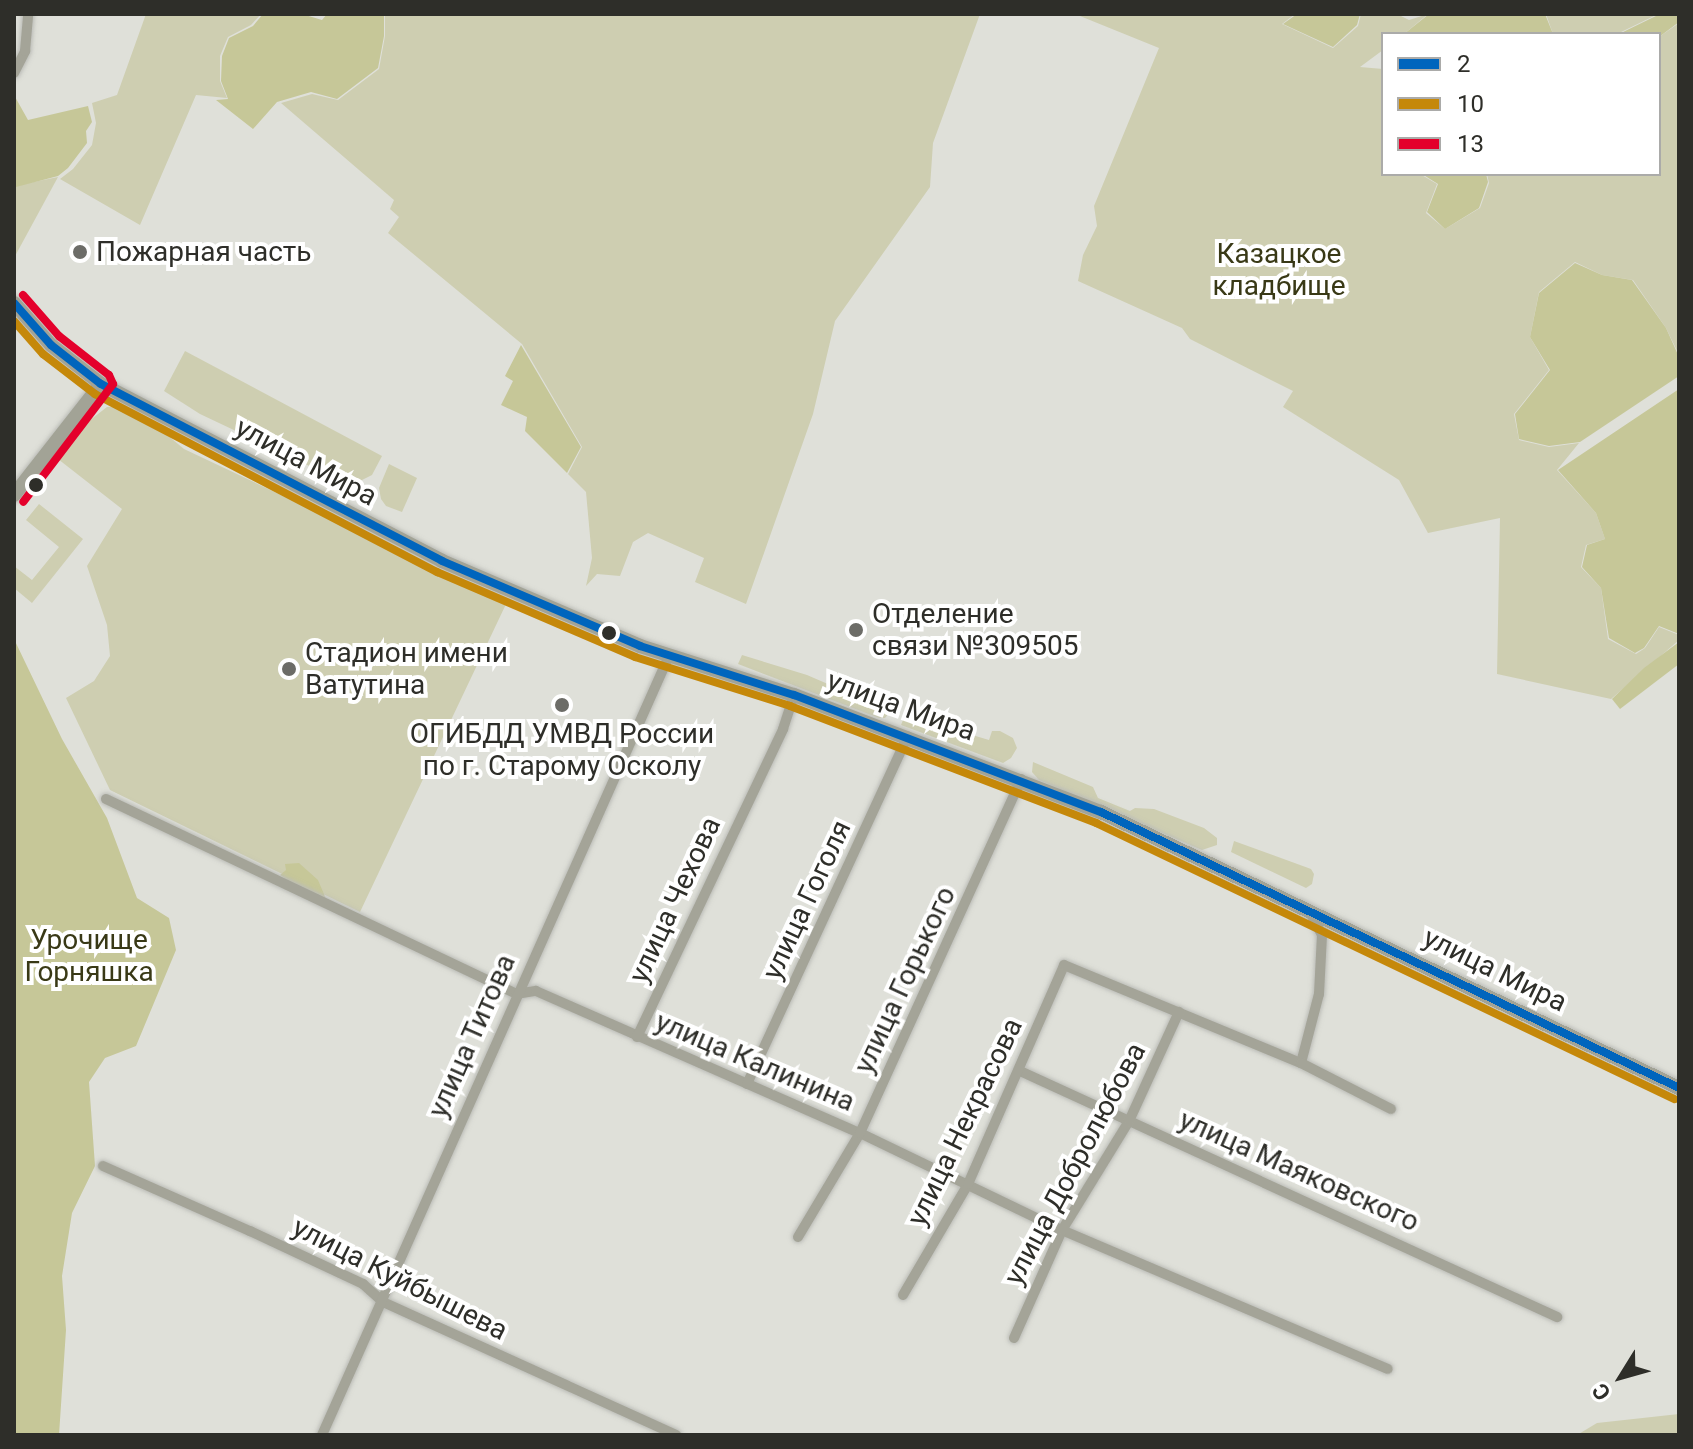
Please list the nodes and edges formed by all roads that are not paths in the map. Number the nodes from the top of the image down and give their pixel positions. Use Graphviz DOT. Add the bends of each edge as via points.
graph roads {
  1 [pos="28,14"];
  2 [pos="14,73"];
  3 [pos="14,303"];
  4 [pos="101,384"];
  5 [pos="14,495"];
  6 [pos="669,656"];
  7 [pos="794,695"];
  8 [pos="908,736"];
  9 [pos="1021,779"];
  10 [pos="106,799"];
  11 [pos="1308,909"];
  12 [pos="516,994"];
  13 [pos="1179,1012"];
  14 [pos="637,1037"];
  15 [pos="1301,1063"];
  16 [pos="1020,1071"];
  17 [pos="747,1084"];
  18 [pos="1679,1088"];
  19 [pos="1391,1109"];
  20 [pos="1129,1121"];
  21 [pos="860,1133"];
  22 [pos="103,1166"];
  23 [pos="968,1184"];
  24 [pos="1062,1230"];
  25 [pos="798,1237"];
  26 [pos="903,1295"];
  27 [pos="383,1302"];
  28 [pos="1557,1317"];
  29 [pos="1014,1338"];
  30 [pos="1388,1369"];
  31 [pos="322,1435"];
  32 [pos="676,1435"];
  1 -- 2 [label="street" via="25,51"];
  3 -- 4 [label="main road, улица Мира" via="51,345"];
  4 -- 5 [label="main road"];
  4 -- 6 [label="main road, улица Мира" via="442,561"];
  6 -- 7 [label="main road, улица Мира"];
  6 -- 12 [label="street, улица Титова"];
  7 -- 8 [label="main road, улица Мира"];
  7 -- 14 [label="street, улица Чехова" via="783,729"];
  8 -- 9 [label="main road, улица Мира"];
  8 -- 17 [label="street, улица Гоголя"];
  9 -- 11 [label="main road, улица Мира"];
  9 -- 21 [label="street, улица Горького"];
  10 -- 12 [label="street, улица Калинина"];
  11 -- 15 [label="street" via="1322,935 1319,994"];
  11 -- 18 [label="main road, улица Мира"];
  12 -- 14 [label="street, улица Калинина" via="536,991"];
  12 -- 27 [label="street, улица Титова"];
  13 -- 15 [label="street"];
  13 -- 16 [label="street, улица Некрасова" via="1064,965"];
  13 -- 20 [label="street, улица Добролюбова"];
  14 -- 17 [label="street, улица Калинина"];
  15 -- 19 [label="street"];
  16 -- 20 [label="street, улица Маяковского"];
  16 -- 23 [label="street, улица Некрасова"];
  17 -- 21 [label="street, улица Калинина"];
  20 -- 24 [label="street, улица Добролюбова"];
  20 -- 28 [label="street, улица Маяковского"];
  21 -- 23 [label="street, улица Калинина"];
  21 -- 25 [label="street, улица Горького"];
  22 -- 27 [label="street, улица Куйбышева" via="363,1284"];
  23 -- 24 [label="street, улица Калинина"];
  23 -- 26 [label="street, улица Некрасова"];
  24 -- 29 [label="street, улица Добролюбова"];
  24 -- 30 [label="street, улица Калинина"];
  27 -- 31 [label="street, улица Титова"];
  27 -- 32 [label="street, улица Куйбышева"];
}
